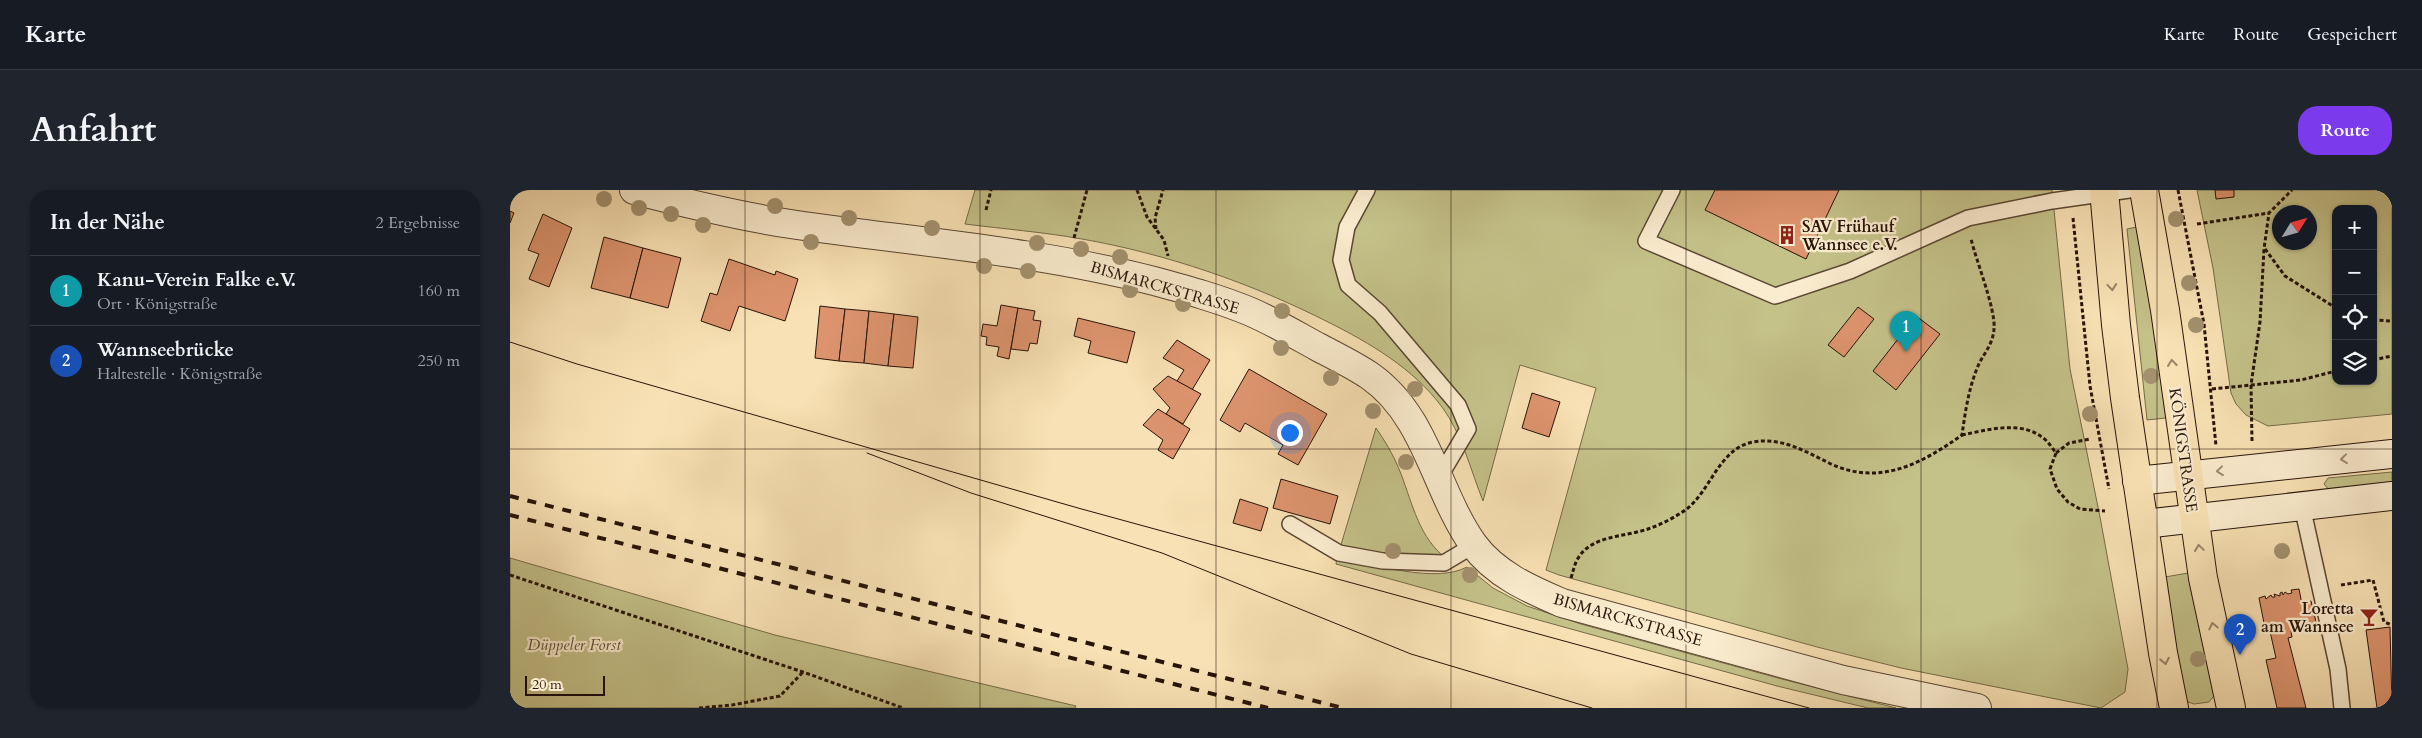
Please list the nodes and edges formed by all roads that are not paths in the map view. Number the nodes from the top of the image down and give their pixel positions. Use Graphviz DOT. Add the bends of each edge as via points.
graph roads {
  1 [pos="634,190"];
  2 [pos="1367,190"];
  3 [pos="1672,190"];
  4 [pos="2144,190"];
  5 [pos="2112,191"];
  6 [pos="2392,454"];
  7 [pos="2297,464"];
  8 [pos="2188,475"];
  9 [pos="1439,478"];
  10 [pos="2138,481"];
  11 [pos="2392,496"];
  12 [pos="2302,506"];
  13 [pos="2194,518"];
  14 [pos="1290,524"];
  15 [pos="2144,524"];
  16 [pos="1474,545"];
  17 [pos="1977,708"];
  18 [pos="2174,708"];
  19 [pos="2231,708"];
  20 [pos="2342,708"];
  1 -- 9 [label="street, BISMARCKSTRASSE" via="709,209 794,225 1046,257 1206,296 1291,332 1371,377 1395,399 1415,427"];
  2 -- 9 [label="lane" via="1346,227 1341,260 1348,285 1380,313 1458,405 1468,429"];
  3 -- 5 [label="lane" via="1646,241 1775,296 1850,271 1968,218"];
  8 -- 4 [label="main road, KÖNIGSTRASSE, one-way"];
  5 -- 10 [label="main road, one-way" via="2116,326"];
  6 -- 7 [label="street, one-way"];
  7 -- 8 [label="street, one-way"];
  7 -- 12 [label="street"];
  8 -- 10 [label="street"];
  8 -- 13 [label="main road, KÖNIGSTRASSE"];
  9 -- 16 [label="street, BISMARCKSTRASSE"];
  10 -- 15 [label="main road"];
  11 -- 12 [label="street"];
  12 -- 13 [label="street"];
  12 -- 20 [label="lane" via="2338,669"];
  13 -- 15 [label="street"];
  19 -- 13 [label="main road, KÖNIGSTRASSE, one-way" via="2212,624"];
  14 -- 16 [label="lane" via="1339,552 1383,561 1444,562"];
  15 -- 18 [label="main road, one-way"];
  16 -- 17 [label="street, BISMARCKSTRASSE" via="1518,584 1562,603 1843,680"];
}
